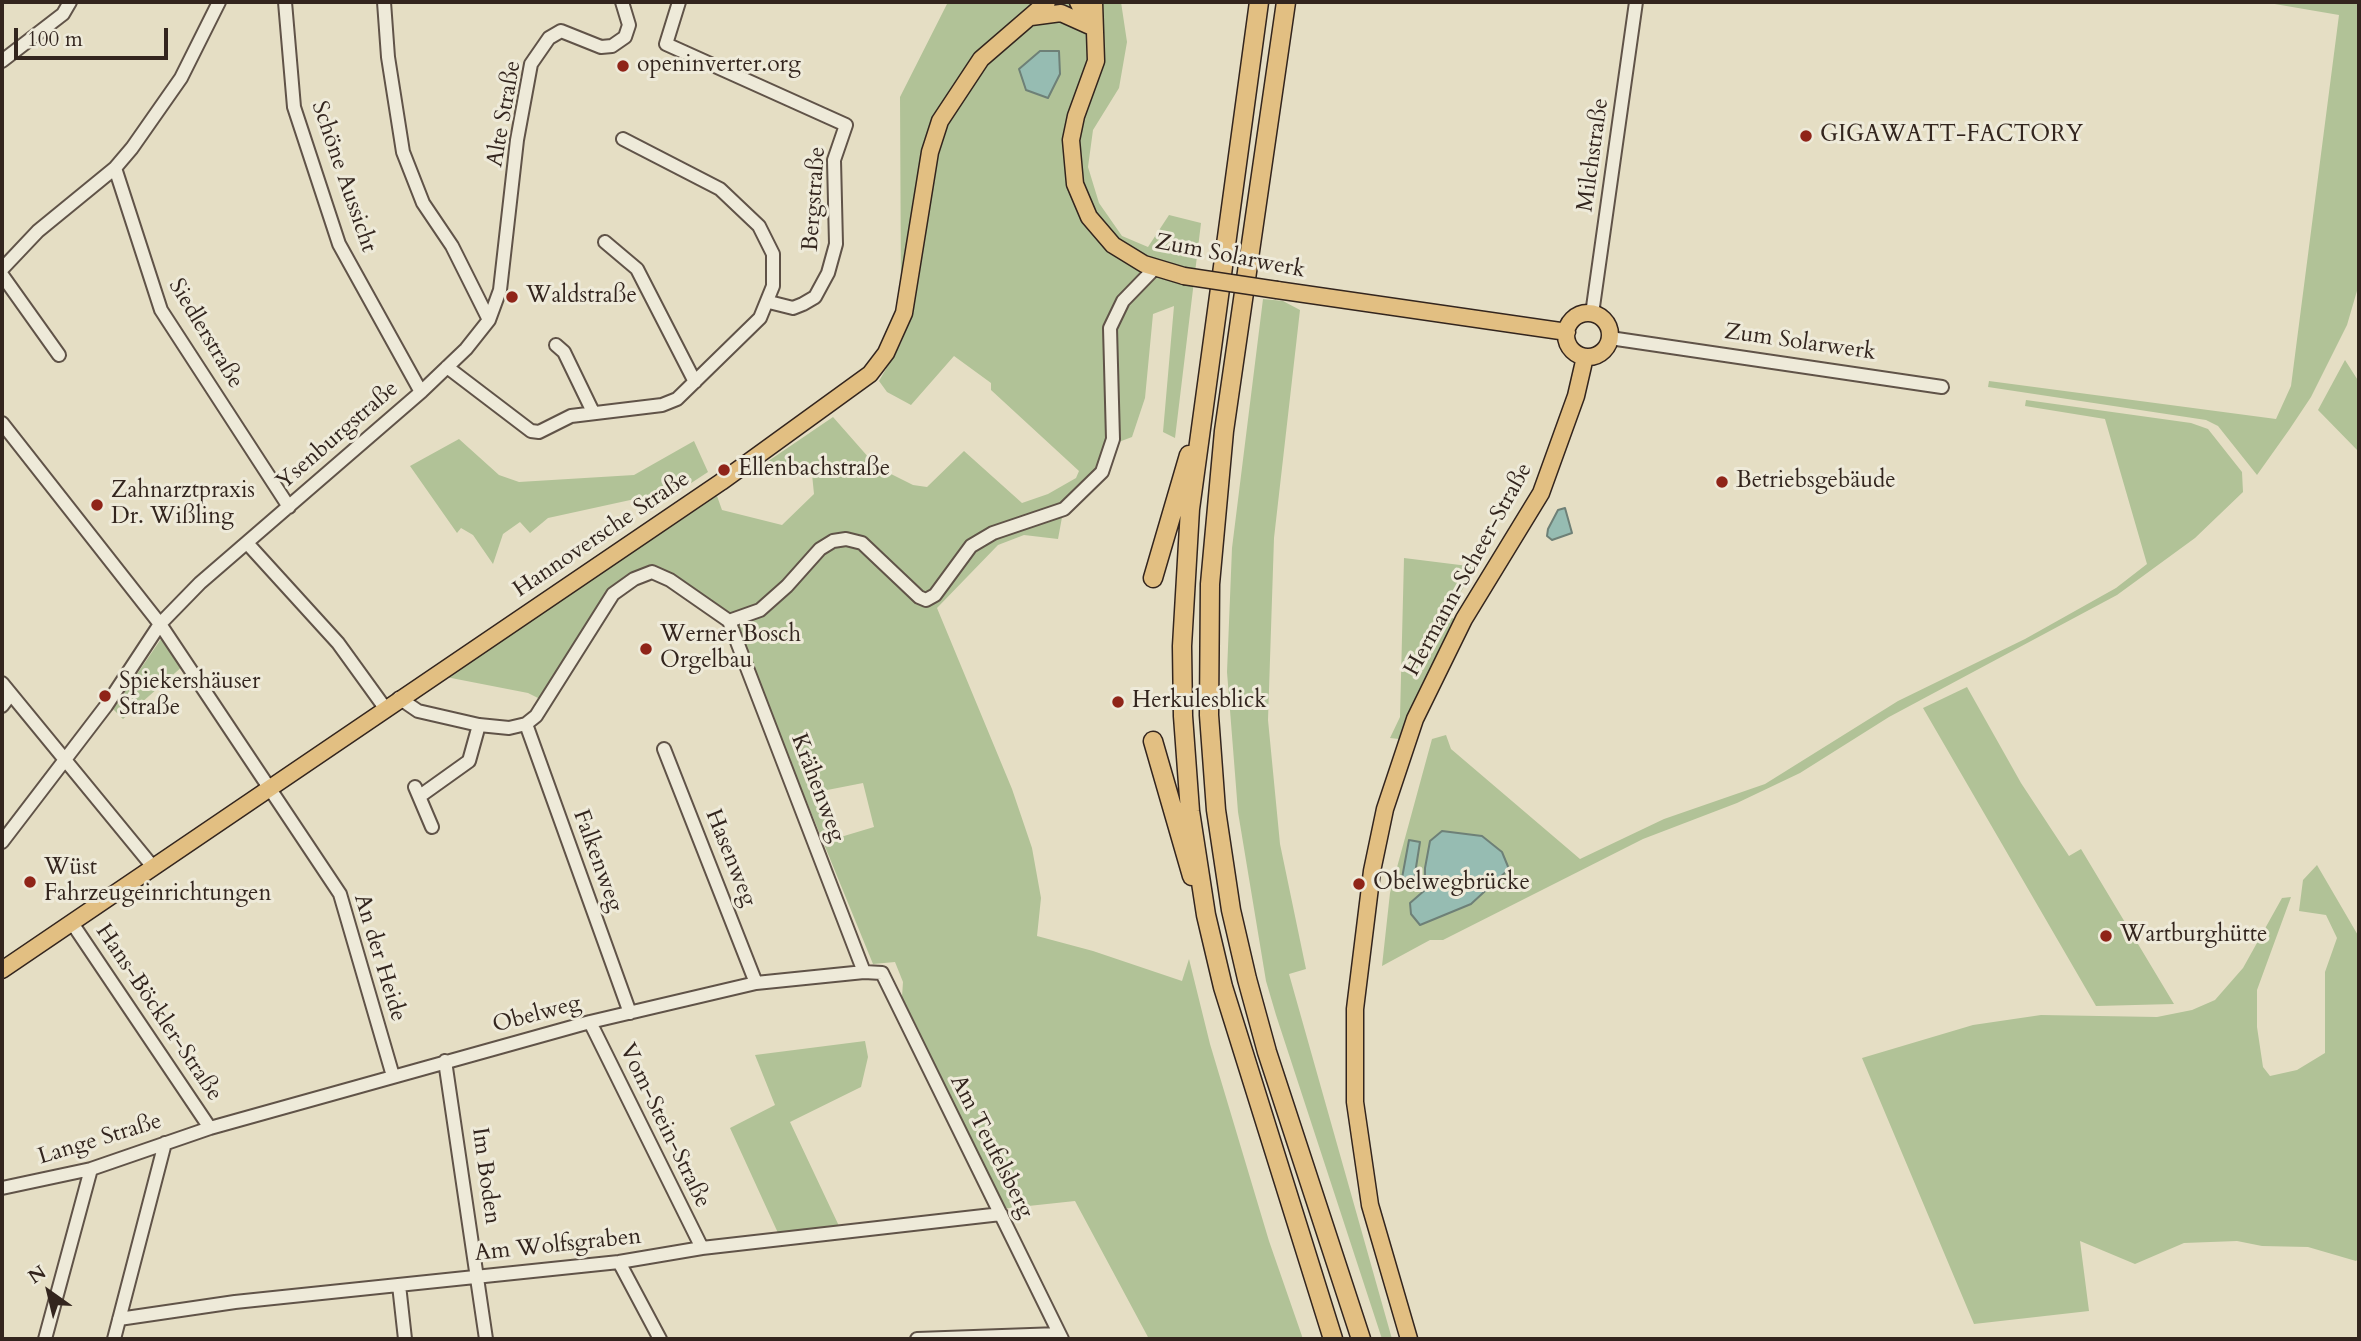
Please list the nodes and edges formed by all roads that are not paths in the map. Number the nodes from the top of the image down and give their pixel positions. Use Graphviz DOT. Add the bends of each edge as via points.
graph roads {
  1 [pos="70,2"];
  2 [pos="219,2"];
  3 [pos="285,2"];
  4 [pos="384,2"];
  5 [pos="622,2"];
  6 [pos="679,2"];
  7 [pos="1047,2"];
  8 [pos="1078,2"];
  9 [pos="1094,2"];
  10 [pos="1259,2"];
  11 [pos="1286,2"];
  12 [pos="1636,2"];
  13 [pos="1023,22"];
  14 [pos="1093,32"];
  15 [pos="2,61"];
  16 [pos="623,139"];
  17 [pos="115,168"];
  18 [pos="605,242"];
  19 [pos="1155,268"];
  20 [pos="2,269"];
  21 [pos="2,275"];
  22 [pos="769,302"];
  23 [pos="1592,314"];
  24 [pos="489,320"];
  25 [pos="1567,332"];
  26 [pos="1610,338"];
  27 [pos="556,345"];
  28 [pos="59,355"];
  29 [pos="1585,357"];
  30 [pos="447,368"];
  31 [pos="695,382"];
  32 [pos="1942,387"];
  33 [pos="421,391"];
  34 [pos="593,412"];
  35 [pos="2,423"];
  36 [pos="1199,429"];
  37 [pos="289,507"];
  38 [pos="247,543"];
  39 [pos="1153,578"];
  40 [pos="729,621"];
  41 [pos="160,624"];
  42 [pos="2,683"];
  43 [pos="11,694"];
  44 [pos="399,698"];
  45 [pos="2,706"];
  46 [pos="385,708"];
  47 [pos="479,724"];
  48 [pos="526,724"];
  49 [pos="1153,741"];
  50 [pos="664,749"];
  51 [pos="64,762"];
  52 [pos="268,789"];
  53 [pos="432,827"];
  54 [pos="2,842"];
  55 [pos="153,867"];
  56 [pos="1206,915"];
  57 [pos="72,923"];
  58 [pos="2,970"];
  59 [pos="864,972"];
  60 [pos="881,973"];
  61 [pos="756,983"];
  62 [pos="629,1013"];
  63 [pos="590,1022"];
  64 [pos="445,1061"];
  65 [pos="393,1076"];
  66 [pos="210,1128"];
  67 [pos="165,1143"];
  68 [pos="91,1169"];
  69 [pos="2,1188"];
  70 [pos="1001,1214"];
  71 [pos="702,1248"];
  72 [pos="619,1262"];
  73 [pos="478,1276"];
  74 [pos="399,1285"];
  75 [pos="119,1319"];
  76 [pos="1060,1337"];
  77 [pos="45,1339"];
  78 [pos="114,1339"];
  79 [pos="405,1339"];
  80 [pos="486,1339"];
  81 [pos="660,1339"];
  82 [pos="917,1339"];
  83 [pos="1333,1339"];
  84 [pos="1361,1339"];
  85 [pos="1409,1339"];
  1 -- 15 [label="street" via="63,14"];
  2 -- 17 [label="street" via="171,94"];
  3 -- 33 [label="street, Schöne Aussicht" via="294,107 339,244"];
  4 -- 24 [label="street" via="403,152 423,203 452,246"];
  5 -- 24 [label="street, Alte Straße" via="629,25 625,37 612,46 601,47 561,32 549,37 531,64 517,140 500,290"];
  6 -- 22 [label="street, Bergstraße" via="666,44 846,125 834,160 836,244 828,274 815,297 803,304 793,308"];
  7 -- 13 [label="main road, Hannoversche Straße"];
  8 -- 14 [label="main road"];
  9 -- 14 [label="main road, Zum Solarwerk"];
  10 -- 36 [label="highway"];
  11 -- 84 [label="highway" via="1224,431 1210,584 1209,715 1218,823 1244,967"];
  12 -- 23 [label="street, Milchstraße"];
  13 -- 14 [label="main road" via="1053,12 1077,17"];
  13 -- 44 [label="main road, Hannoversche Straße" via="970,74 940,121 930,152 904,313 887,353 870,374 721,482"];
  14 -- 19 [label="main road, Zum Solarwerk" via="1095,70 1071,139 1075,184 1104,236 1133,259"];
  16 -- 22 [label="street" via="720,189 753,219 773,254"];
  17 -- 20 [label="street" via="38,232"];
  17 -- 37 [label="street, Siedlerstraße" via="161,310"];
  18 -- 31 [label="street" via="637,270"];
  19 -- 25 [label="main road, Zum Solarwerk, bridge"];
  19 -- 40 [label="street" via="1123,301 1110,328 1111,450 1102,472 1076,500 1064,509 993,533 971,547 942,588 926,600 862,543 839,539 820,548 760,610"];
  21 -- 28 [label="street"];
  22 -- 31 [label="street" via="760,318"];
  23 -- 25 [label="main road" via="1575,318"];
  23 -- 26 [label="main road" via="1607,324"];
  24 -- 30 [label="street, Ysenburgstraße"];
  25 -- 29 [label="main road" via="1571,348"];
  26 -- 29 [label="main road" via="1601,353"];
  26 -- 32 [label="street, Zum Solarwerk"];
  27 -- 34 [label="street" via="564,352"];
  29 -- 85 [label="main road, Hermann-Scheer-Straße" via="1541,493 1451,642 1415,719 1385,809 1372,871 1355,1009 1355,1102 1370,1205"];
  30 -- 33 [label="street, Ysenburgstraße"];
  30 -- 34 [label="street" via="531,431"];
  31 -- 34 [label="street" via="677,399 662,405"];
  33 -- 37 [label="street, Ysenburgstraße"];
  35 -- 41 [label="street, An der Heide"];
  36 -- 39 [label="highway"];
  36 -- 56 [label="highway" via="1182,646 1183,716 1190,811"];
  37 -- 38 [label="street, Ysenburgstraße"];
  38 -- 41 [label="street, Ysenburgstraße"];
  38 -- 46 [label="street" via="338,643"];
  40 -- 48 [label="street" via="653,572 634,579 613,594 536,716"];
  40 -- 59 [label="street, Krähenweg"];
  41 -- 51 [label="street, Ysenburgstraße"];
  41 -- 52 [label="street, An der Heide"];
  42 -- 43 [label="street"];
  43 -- 45 [label="street"];
  43 -- 51 [label="street"];
  44 -- 46 [label="main road, Hannoversche Straße"];
  44 -- 47 [label="street" via="418,711"];
  46 -- 52 [label="main road, Hannoversche Straße"];
  47 -- 48 [label="street" via="509,728"];
  47 -- 53 [label="street" via="469,761 417,791"];
  48 -- 62 [label="street, Falkenweg"];
  49 -- 56 [label="highway"];
  50 -- 61 [label="street, Hasenweg"];
  51 -- 54 [label="street, Ysenburgstraße"];
  51 -- 55 [label="street"];
  52 -- 55 [label="main road, Hannoversche Straße"];
  52 -- 65 [label="street, An der Heide" via="340,894"];
  55 -- 57 [label="main road, Hannoversche Straße"];
  56 -- 83 [label="highway" via="1244,1062"];
  57 -- 58 [label="main road, Hannoversche Straße"];
  57 -- 66 [label="street, Hans-Böckler-Straße"];
  59 -- 60 [label="street, Obelweg"];
  59 -- 61 [label="street, Obelweg"];
  60 -- 70 [label="street, Am Teufelsberg"];
  61 -- 62 [label="street, Obelweg"];
  62 -- 63 [label="street, Obelweg"];
  63 -- 64 [label="street, Obelweg"];
  63 -- 71 [label="street, Vom-Stein-Straße"];
  64 -- 65 [label="street, Obelweg"];
  64 -- 73 [label="street, Im Boden"];
  65 -- 66 [label="street, Obelweg"];
  66 -- 67 [label="street, Lange Straße"];
  67 -- 68 [label="street, Lange Straße"];
  67 -- 75 [label="street"];
  68 -- 69 [label="street, Lange Straße"];
  68 -- 77 [label="street"];
  70 -- 71 [label="street, Am Wolfsgraben"];
  70 -- 76 [label="street, Am Teufelsberg"];
  71 -- 72 [label="street, Am Wolfsgraben"];
  72 -- 73 [label="street, Am Wolfsgraben"];
  72 -- 81 [label="street"];
  73 -- 74 [label="street, Am Wolfsgraben"];
  73 -- 80 [label="street, Im Boden"];
  74 -- 75 [label="street, Am Wolfsgraben"];
  74 -- 79 [label="street"];
  75 -- 78 [label="street"];
  76 -- 82 [label="street"];
}
